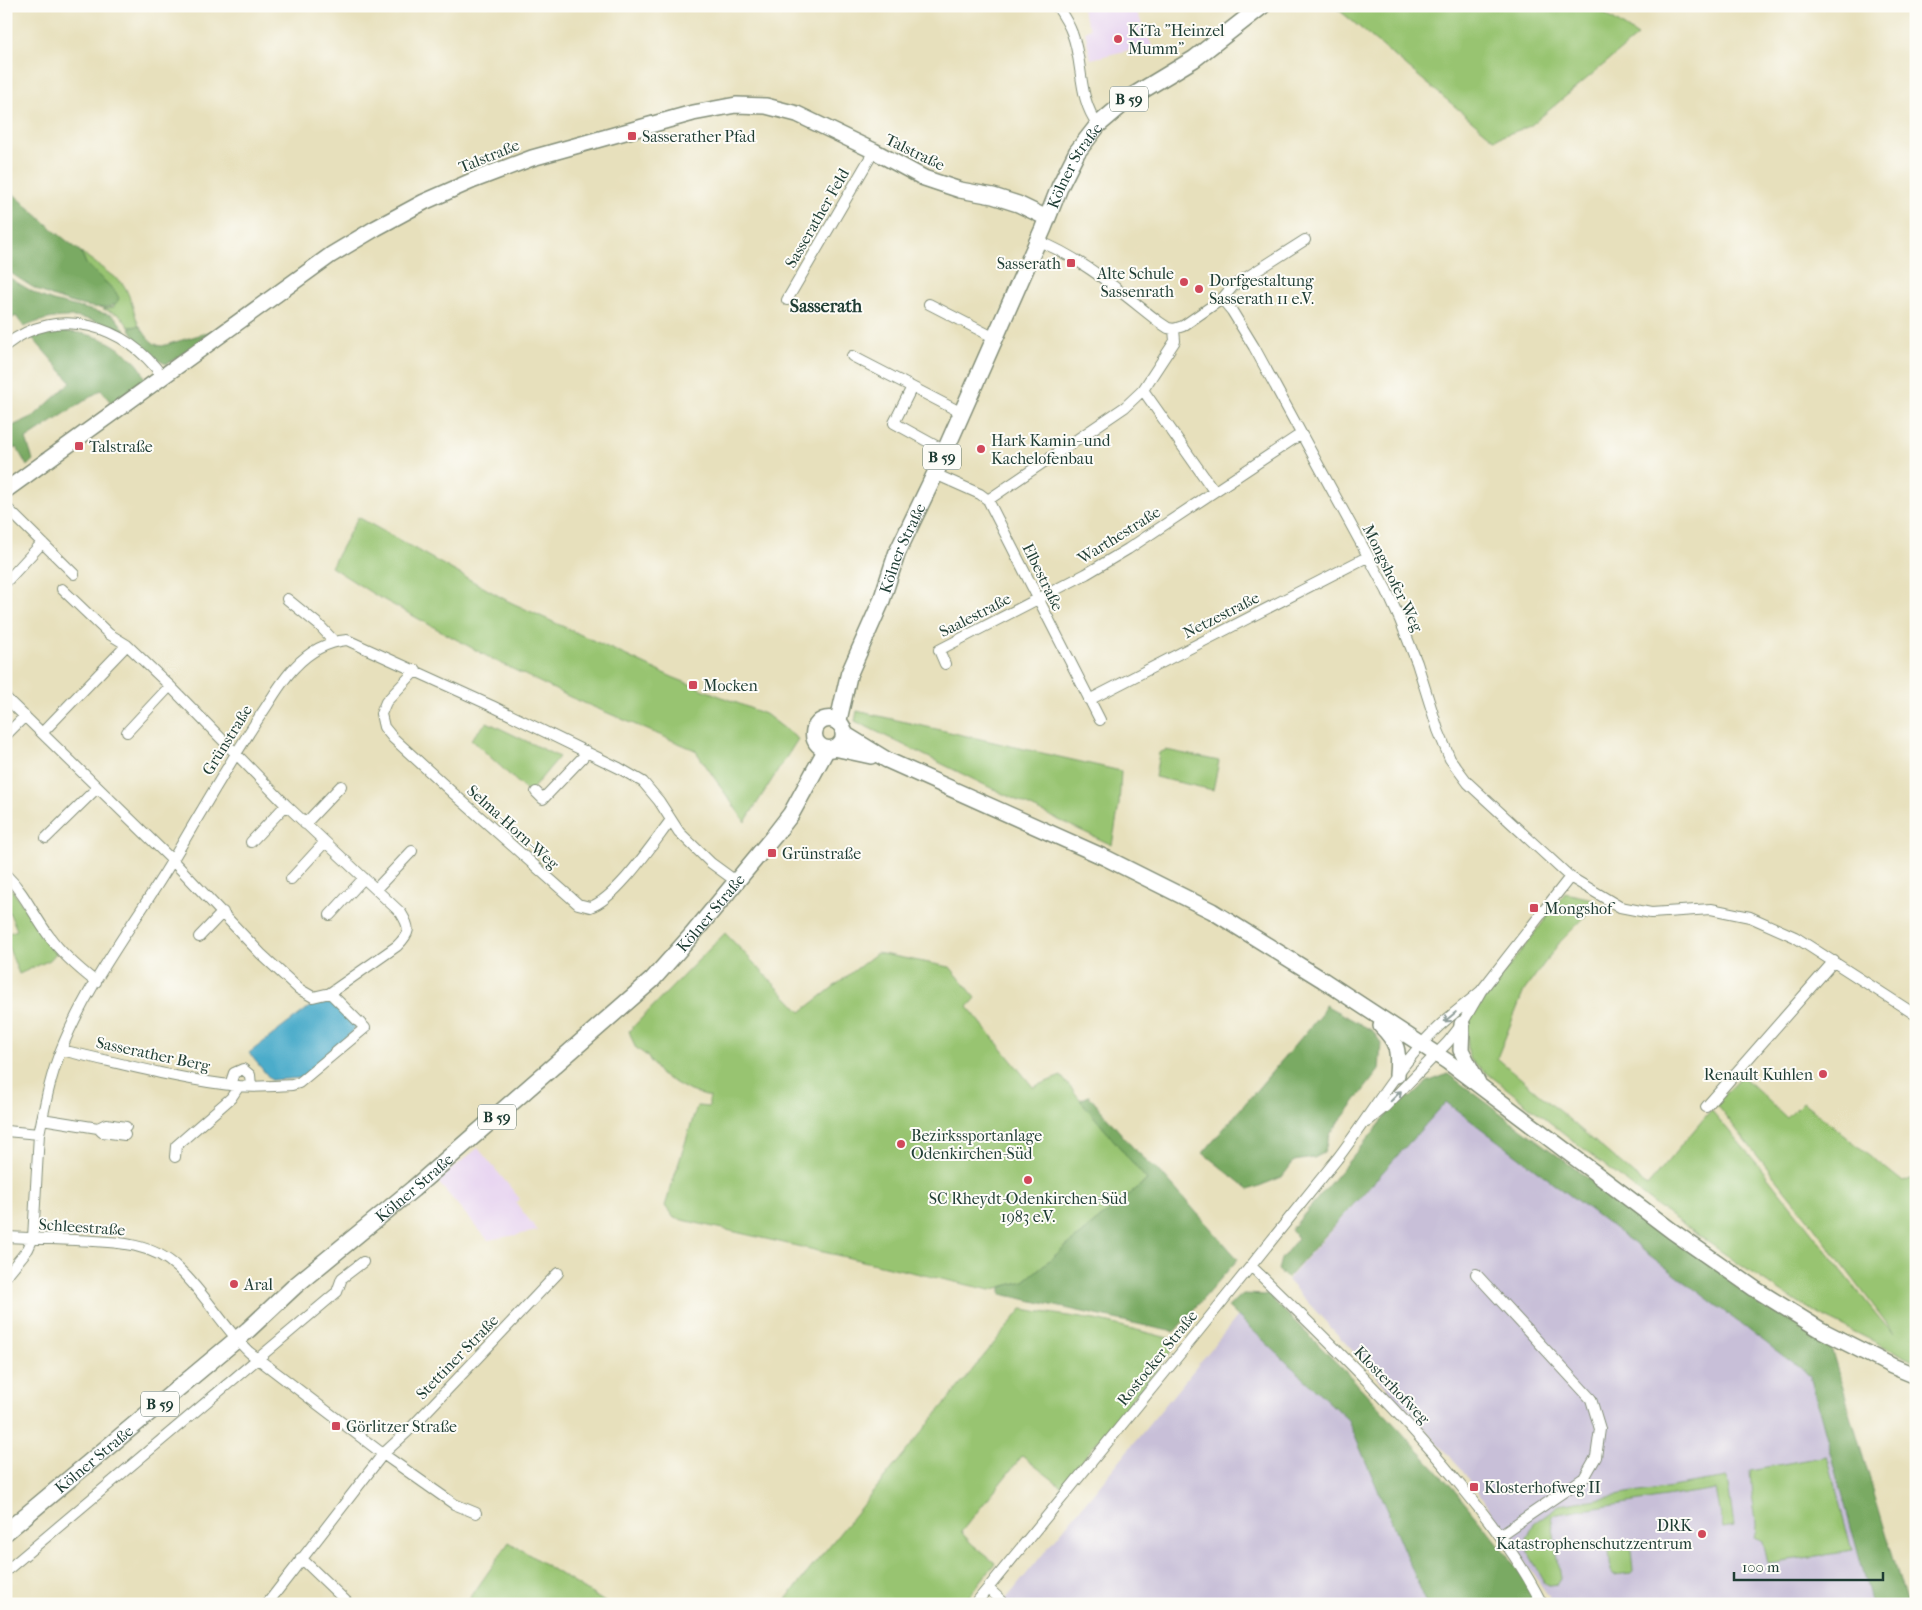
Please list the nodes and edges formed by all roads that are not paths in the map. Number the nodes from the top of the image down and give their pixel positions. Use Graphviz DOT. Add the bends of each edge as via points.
graph roads {
  1 [pos="1057,6"];
  2 [pos="1262,6"];
  3 [pos="1098,126"];
  4 [pos="874,152"];
  5 [pos="1047,218"];
  6 [pos="1305,240"];
  7 [pos="1038,241"];
  8 [pos="1222,299"];
  9 [pos="787,300"];
  10 [pos="929,304"];
  11 [pos="1174,329"];
  12 [pos="995,338"];
  13 [pos="6,345"];
  14 [pos="852,356"];
  15 [pos="162,376"];
  16 [pos="912,387"];
  17 [pos="1143,390"];
  18 [pos="962,413"];
  19 [pos="1301,434"];
  20 [pos="945,451"];
  21 [pos="935,474"];
  22 [pos="6,490"];
  23 [pos="1214,492"];
  24 [pos="988,500"];
  25 [pos="6,507"];
  26 [pos="42,543"];
  27 [pos="1367,557"];
  28 [pos="74,574"];
  29 [pos="6,582"];
  30 [pos="62,589"];
  31 [pos="286,599"];
  32 [pos="1037,600"];
  33 [pos="334,641"];
  34 [pos="127,645"];
  35 [pos="945,664"];
  36 [pos="416,670"];
  37 [pos="170,686"];
  38 [pos="6,698"];
  39 [pos="1089,700"];
  40 [pos="25,716"];
  41 [pos="1100,720"];
  42 [pos="835,725"];
  43 [pos="127,732"];
  44 [pos="42,733"];
  45 [pos="6,735"];
  46 [pos="825,746"];
  47 [pos="586,752"];
  48 [pos="236,753"];
  49 [pos="887,760"];
  50 [pos="341,786"];
  51 [pos="97,788"];
  52 [pos="536,792"];
  53 [pos="286,804"];
  54 [pos="671,820"];
  55 [pos="305,824"];
  56 [pos="46,838"];
  57 [pos="251,842"];
  58 [pos="325,842"];
  59 [pos="412,851"];
  60 [pos="172,860"];
  61 [pos="6,875"];
  62 [pos="1570,877"];
  63 [pos="364,878"];
  64 [pos="291,879"];
  65 [pos="737,882"];
  66 [pos="376,889"];
  67 [pos="223,912"];
  68 [pos="330,915"];
  69 [pos="199,937"];
  70 [pos="1834,962"];
  71 [pos="1323,980"];
  72 [pos="96,982"];
  73 [pos="1481,991"];
  74 [pos="330,993"];
  75 [pos="1916,1015"];
  76 [pos="1462,1024"];
  77 [pos="1421,1045"];
  78 [pos="61,1050"];
  79 [pos="1437,1055"];
  80 [pos="1397,1075"];
  81 [pos="235,1085"];
  82 [pos="252,1086"];
  83 [pos="1480,1086"];
  84 [pos="1706,1107"];
  85 [pos="42,1119"];
  86 [pos="1360,1128"];
  87 [pos="6,1131"];
  88 [pos="126,1131"];
  89 [pos="39,1134"];
  90 [pos="175,1157"];
  91 [pos="6,1237"];
  92 [pos="33,1238"];
  93 [pos="363,1262"];
  94 [pos="1251,1266"];
  95 [pos="558,1273"];
  96 [pos="1476,1274"];
  97 [pos="6,1276"];
  98 [pos="236,1340"];
  99 [pos="257,1359"];
  100 [pos="1916,1376"];
  101 [pos="383,1454"];
  102 [pos="476,1513"];
  103 [pos="6,1532"];
  104 [pos="1500,1535"];
  105 [pos="301,1558"];
  106 [pos="6,1571"];
  107 [pos="988,1588"];
  108 [pos="267,1604"];
  109 [pos="349,1604"];
  110 [pos="975,1604"];
  111 [pos="1005,1604"];
  112 [pos="1542,1604"];
  1 -- 3 [label="street" via="1073,34 1089,114"];
  2 -- 3 [label="main road, Kölner Straße / B 59" via="1194,59 1130,97"];
  3 -- 5 [label="main road, Kölner Straße / B 59" via="1077,152"];
  4 -- 5 [label="main road, Talstraße" via="940,184 993,196"];
  4 -- 9 [label="street, Sasserather Feld"];
  4 -- 15 [label="main road, Talstraße" via="797,114 766,106 736,105 693,113 532,158 424,202 376,228 331,255"];
  5 -- 7 [label="main road, Kölner Straße / B 59"];
  6 -- 8 [label="street" via="1233,286"];
  7 -- 11 [label="street" via="1084,266 1159,322"];
  7 -- 12 [label="main road, Kölner Straße / B 59"];
  8 -- 11 [label="street"];
  8 -- 19 [label="street, Mongshofer Weg" via="1254,347"];
  10 -- 12 [label="street"];
  11 -- 17 [label="street" via="1175,341"];
  12 -- 18 [label="main road, Kölner Straße / B 59"];
  13 -- 15 [label="street" via="35,328 85,324 103,328 127,341 152,362"];
  14 -- 16 [label="street"];
  15 -- 22 [label="main road, Talstraße"];
  16 -- 18 [label="street"];
  16 -- 20 [label="street" via="894,423"];
  17 -- 23 [label="street"];
  17 -- 24 [label="street" via="1125,408"];
  18 -- 20 [label="main road, Kölner Straße / B 59"];
  19 -- 23 [label="street, Warthestraße"];
  19 -- 27 [label="street, Mongshofer Weg"];
  20 -- 21 [label="main road, Kölner Straße / B 59"];
  21 -- 24 [label="street"];
  21 -- 42 [label="main road, Kölner Straße / B 59" via="897,553 881,602 849,674 829,706"];
  23 -- 32 [label="street, Warthestraße" via="1128,549"];
  24 -- 32 [label="street, Elbestraße"];
  25 -- 26 [label="street"];
  26 -- 28 [label="street"];
  26 -- 29 [label="street"];
  27 -- 39 [label="street, Netzestraße"];
  27 -- 62 [label="street, Mongshofer Weg" via="1400,620 1450,759 1468,783"];
  30 -- 34 [label="street" via="109,634"];
  31 -- 33 [label="street"];
  32 -- 35 [label="street, Saalestraße" via="939,650"];
  32 -- 39 [label="street, Elbestraße"];
  33 -- 36 [label="street" via="347,640"];
  33 -- 48 [label="street, Grünstraße" via="320,646 296,666"];
  34 -- 37 [label="street"];
  34 -- 44 [label="street"];
  36 -- 47 [label="street"];
  36 -- 54 [label="street, Selma-Horn-Weg" via="386,702 381,714 384,727 578,904 590,907 607,897"];
  37 -- 43 [label="street"];
  37 -- 48 [label="street"];
  38 -- 40 [label="street"];
  39 -- 41 [label="street, Elbestraße"];
  40 -- 44 [label="street"];
  40 -- 45 [label="street"];
  42 -- 46 [label="main road, Kölner Straße / B 59" via="841,742"];
  42 -- 46 [label="main road, Kölner Straße / B 59" via="820,722 815,729 814,738"];
  42 -- 49 [label="main road"];
  44 -- 51 [label="street"];
  46 -- 49 [label="main road"];
  46 -- 65 [label="main road, Kölner Straße / B 59" via="790,814"];
  47 -- 52 [label="street" via="543,799"];
  47 -- 54 [label="street" via="643,782"];
  48 -- 53 [label="street"];
  48 -- 60 [label="street, Grünstraße"];
  49 -- 71 [label="main road" via="1106,858 1212,911"];
  50 -- 55 [label="street"];
  51 -- 56 [label="street"];
  51 -- 60 [label="street"];
  53 -- 55 [label="street"];
  53 -- 57 [label="street"];
  54 -- 65 [label="street" via="679,832"];
  55 -- 58 [label="street"];
  58 -- 63 [label="street"];
  58 -- 64 [label="street"];
  59 -- 66 [label="street"];
  60 -- 67 [label="street"];
  60 -- 72 [label="street, Grünstraße"];
  61 -- 72 [label="street" via="49,936 78,968"];
  62 -- 70 [label="street" via="1620,907 1651,913 1712,909 1750,917 1795,937"];
  62 -- 73 [label="street"];
  63 -- 66 [label="street"];
  63 -- 68 [label="street"];
  65 -- 98 [label="main road, Kölner Straße / B 59" via="652,980"];
  66 -- 74 [label="street" via="401,914 408,929 407,937"];
  67 -- 69 [label="street"];
  67 -- 74 [label="street" via="299,989 314,997"];
  70 -- 75 [label="street"];
  70 -- 84 [label="street"];
  71 -- 77 [label="main road"];
  71 -- 80 [label="main road" via="1394,1039"];
  72 -- 78 [label="street, Grünstraße"];
  73 -- 76 [label="street, Rostocker Straße"];
  73 -- 77 [label="street, Rostocker Straße, one-way"];
  74 -- 82 [label="street, Sasserather Berg" via="365,1028 299,1083"];
  76 -- 79 [label="street, Rostocker Straße"];
  76 -- 83 [label="main road" via="1461,1050"];
  77 -- 79 [label="main road"];
  77 -- 80 [label="street, Rostocker Straße"];
  78 -- 81 [label="street, Sasserather Berg" via="167,1074"];
  78 -- 85 [label="street, Grünstraße"];
  79 -- 83 [label="main road"];
  86 -- 79 [label="street, Rostocker Straße, one-way"];
  80 -- 86 [label="street, Rostocker Straße"];
  81 -- 82 [label="street, Sasserather Berg"];
  81 -- 82 [label="street" via="234,1072 243,1069 250,1075"];
  81 -- 90 [label="street" via="231,1098 176,1146"];
  83 -- 100 [label="main road" via="1755,1290 1821,1330"];
  85 -- 88 [label="street" via="98,1128 102,1132"];
  85 -- 89 [label="street, Grünstraße"];
  86 -- 94 [label="street, Rostocker Straße"];
  87 -- 89 [label="street"];
  89 -- 92 [label="street, Grünstraße"];
  91 -- 92 [label="street, Schleestraße"];
  92 -- 97 [label="street, Grünstraße"];
  92 -- 98 [label="street, Schleestraße" via="121,1243 162,1255 179,1268"];
  93 -- 99 [label="street, Kölner Straße" via="342,1278 337,1292"];
  94 -- 104 [label="street, Klosterhofweg" via="1430,1448"];
  94 -- 107 [label="street, Rostocker Straße"];
  95 -- 101 [label="street, Stettiner Straße"];
  96 -- 104 [label="street" via="1591,1399 1600,1429 1596,1457 1584,1478"];
  98 -- 99 [label="street"];
  98 -- 103 [label="main road, Kölner Straße / B 59"];
  99 -- 101 [label="street"];
  99 -- 106 [label="street, Kölner Straße"];
  101 -- 102 [label="street" via="454,1504"];
  101 -- 105 [label="street, Stettiner Straße"];
  104 -- 112 [label="street, Klosterhofweg"];
  105 -- 108 [label="street, Stettiner Straße"];
  105 -- 109 [label="street"];
  107 -- 110 [label="street, Rostocker Straße"];
  107 -- 111 [label="street"];
}
